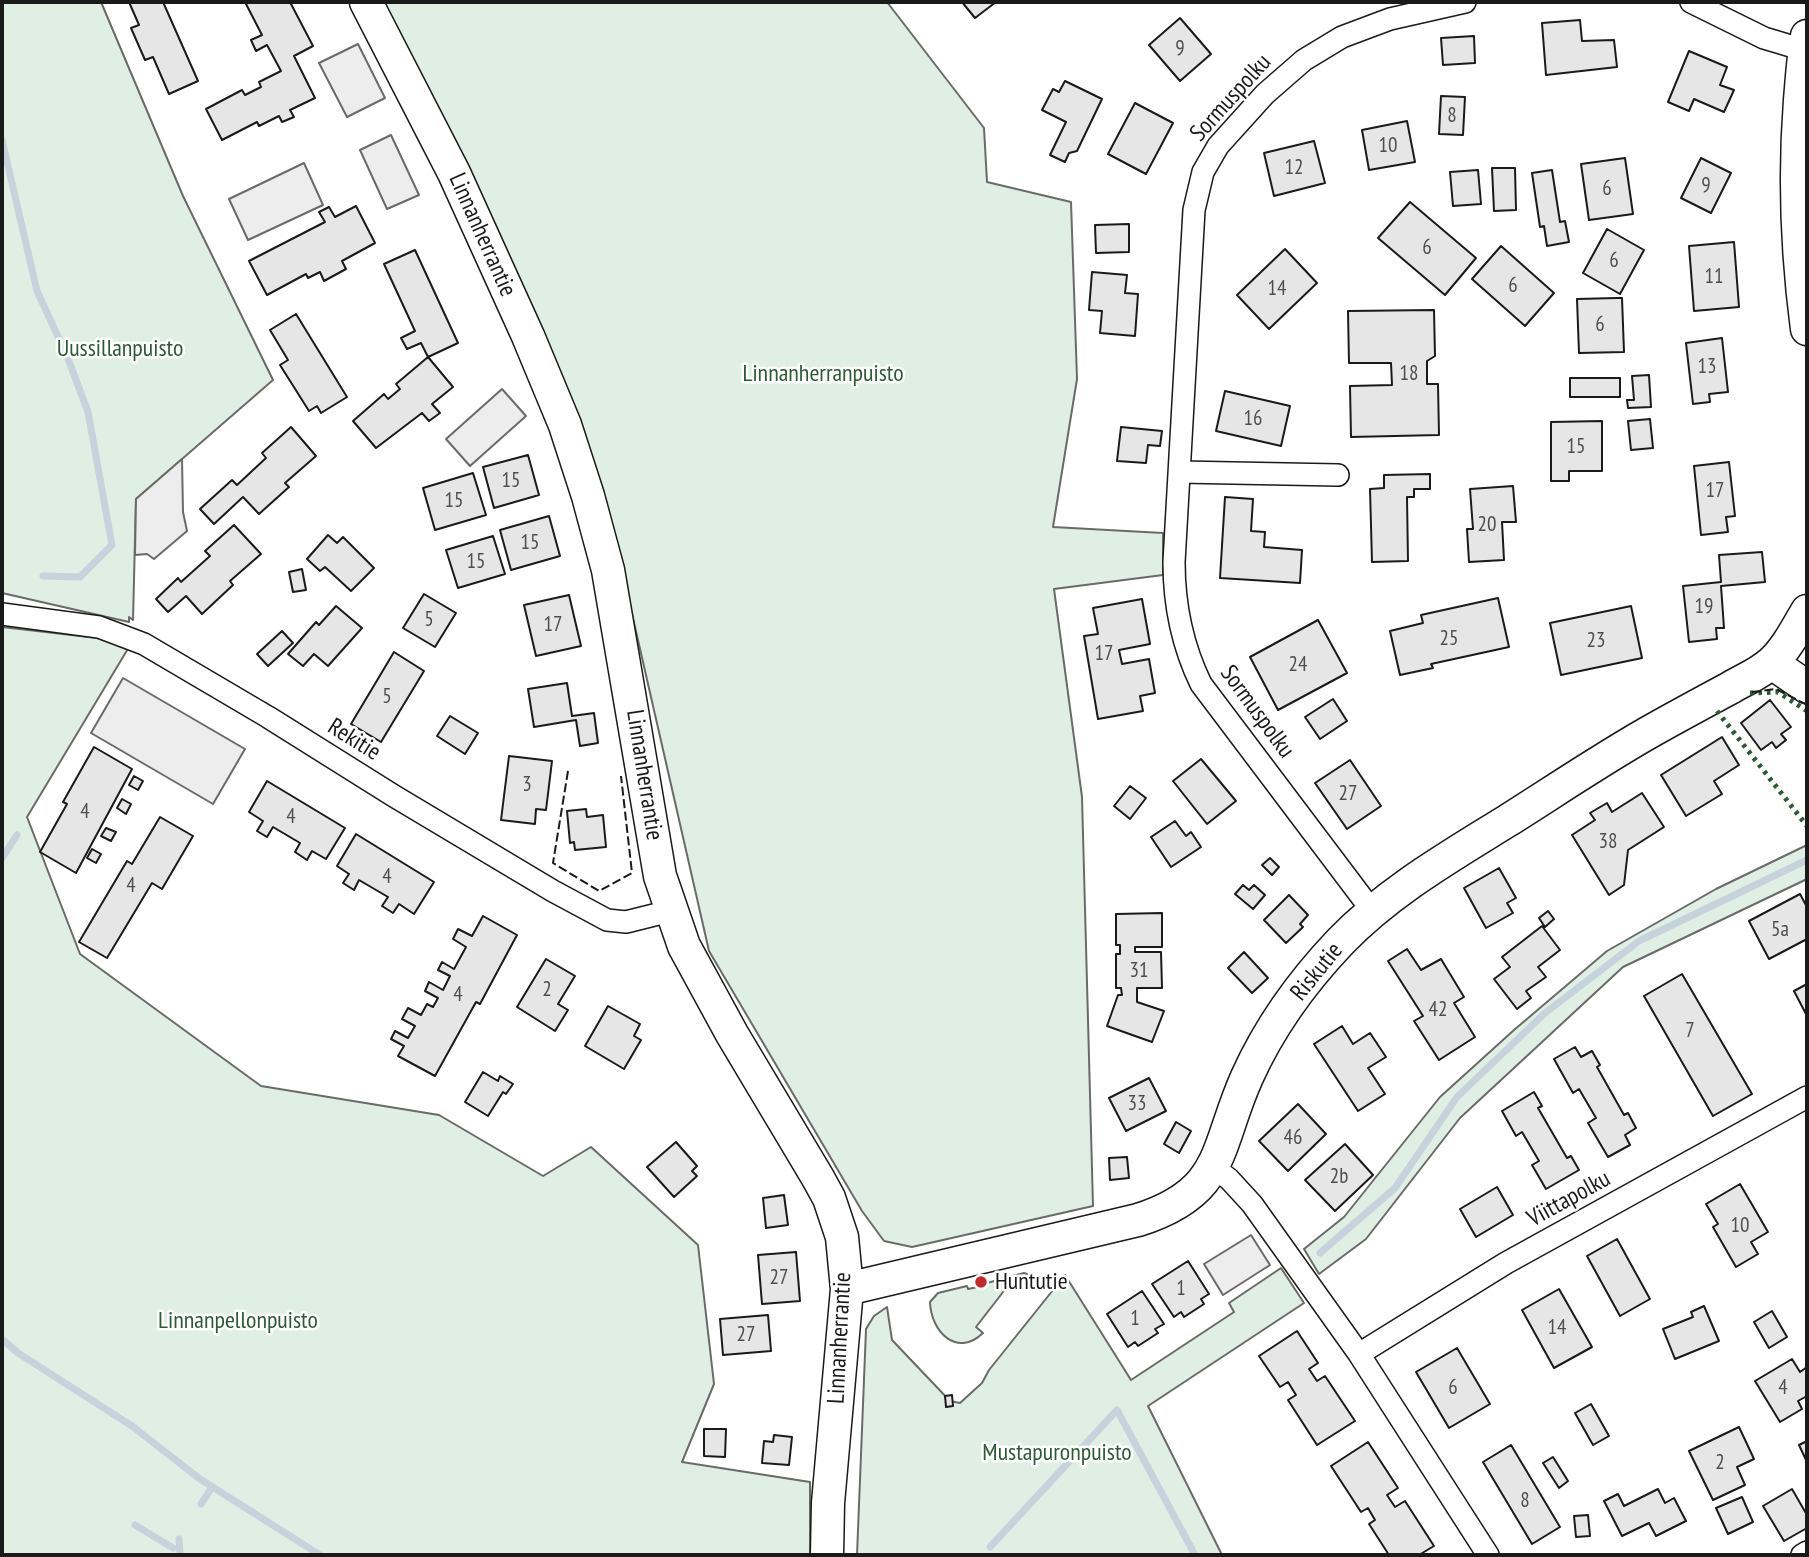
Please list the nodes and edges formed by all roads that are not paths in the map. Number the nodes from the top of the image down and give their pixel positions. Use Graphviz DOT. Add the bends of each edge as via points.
graph roads {
  1 [pos="366,2"];
  2 [pos="1465,2"];
  3 [pos="1691,2"];
  4 [pos="1806,43"];
  5 [pos="1807,329"];
  6 [pos="1181,472"];
  7 [pos="1338,475"];
  8 [pos="1807,611"];
  9 [pos="2,614"];
  10 [pos="1772,663"];
  11 [pos="1807,687"];
  12 [pos="670,911"];
  13 [pos="1373,912"];
  14 [pos="1807,1097"];
  15 [pos="1213,1167"];
  16 [pos="846,1289"];
  17 [pos="1359,1354"];
  18 [pos="1807,1552"];
  19 [pos="827,1555"];
  20 [pos="1488,1555"];
  21 [pos="1802,1555"];
  1 -- 12 [label="street, Linnanherrantie" via="454,173 565,425 608,570 660,877"];
  2 -- 6 [label="street, Sormuspolku" via="1390,19 1342,37 1304,60 1265,94 1209,159 1194,211"];
  3 -- 4 [label="street" via="1764,38"];
  4 -- 5 [label="street" via="1796,191"];
  6 -- 7 [label="street"];
  6 -- 13 [label="street, Sormuspolku" via="1174,587 1194,669"];
  8 -- 10 [label="street, Riskutie"];
  9 -- 12 [label="street, Rekitie" via="99,627 144,645 552,891 607,919 626,922"];
  10 -- 11 [label="street"];
  10 -- 13 [label="street, Riskutie" via="1645,734 1427,872"];
  12 -- 16 [label="street, Linnanherrantie" via="700,979 829,1198 842,1237"];
  13 -- 15 [label="street, Riskutie" via="1304,984 1273,1029 1247,1077"];
  14 -- 17 [label="street, Viittapolku" via="1506,1263"];
  15 -- 16 [label="street, Riskutie" via="1186,1198 1156,1214"];
  15 -- 17 [label="street" via="1252,1204"];
  16 -- 19 [label="street, Linnanherrantie"];
  17 -- 20 [label="street"];
  18 -- 21 [label="street"];
}
